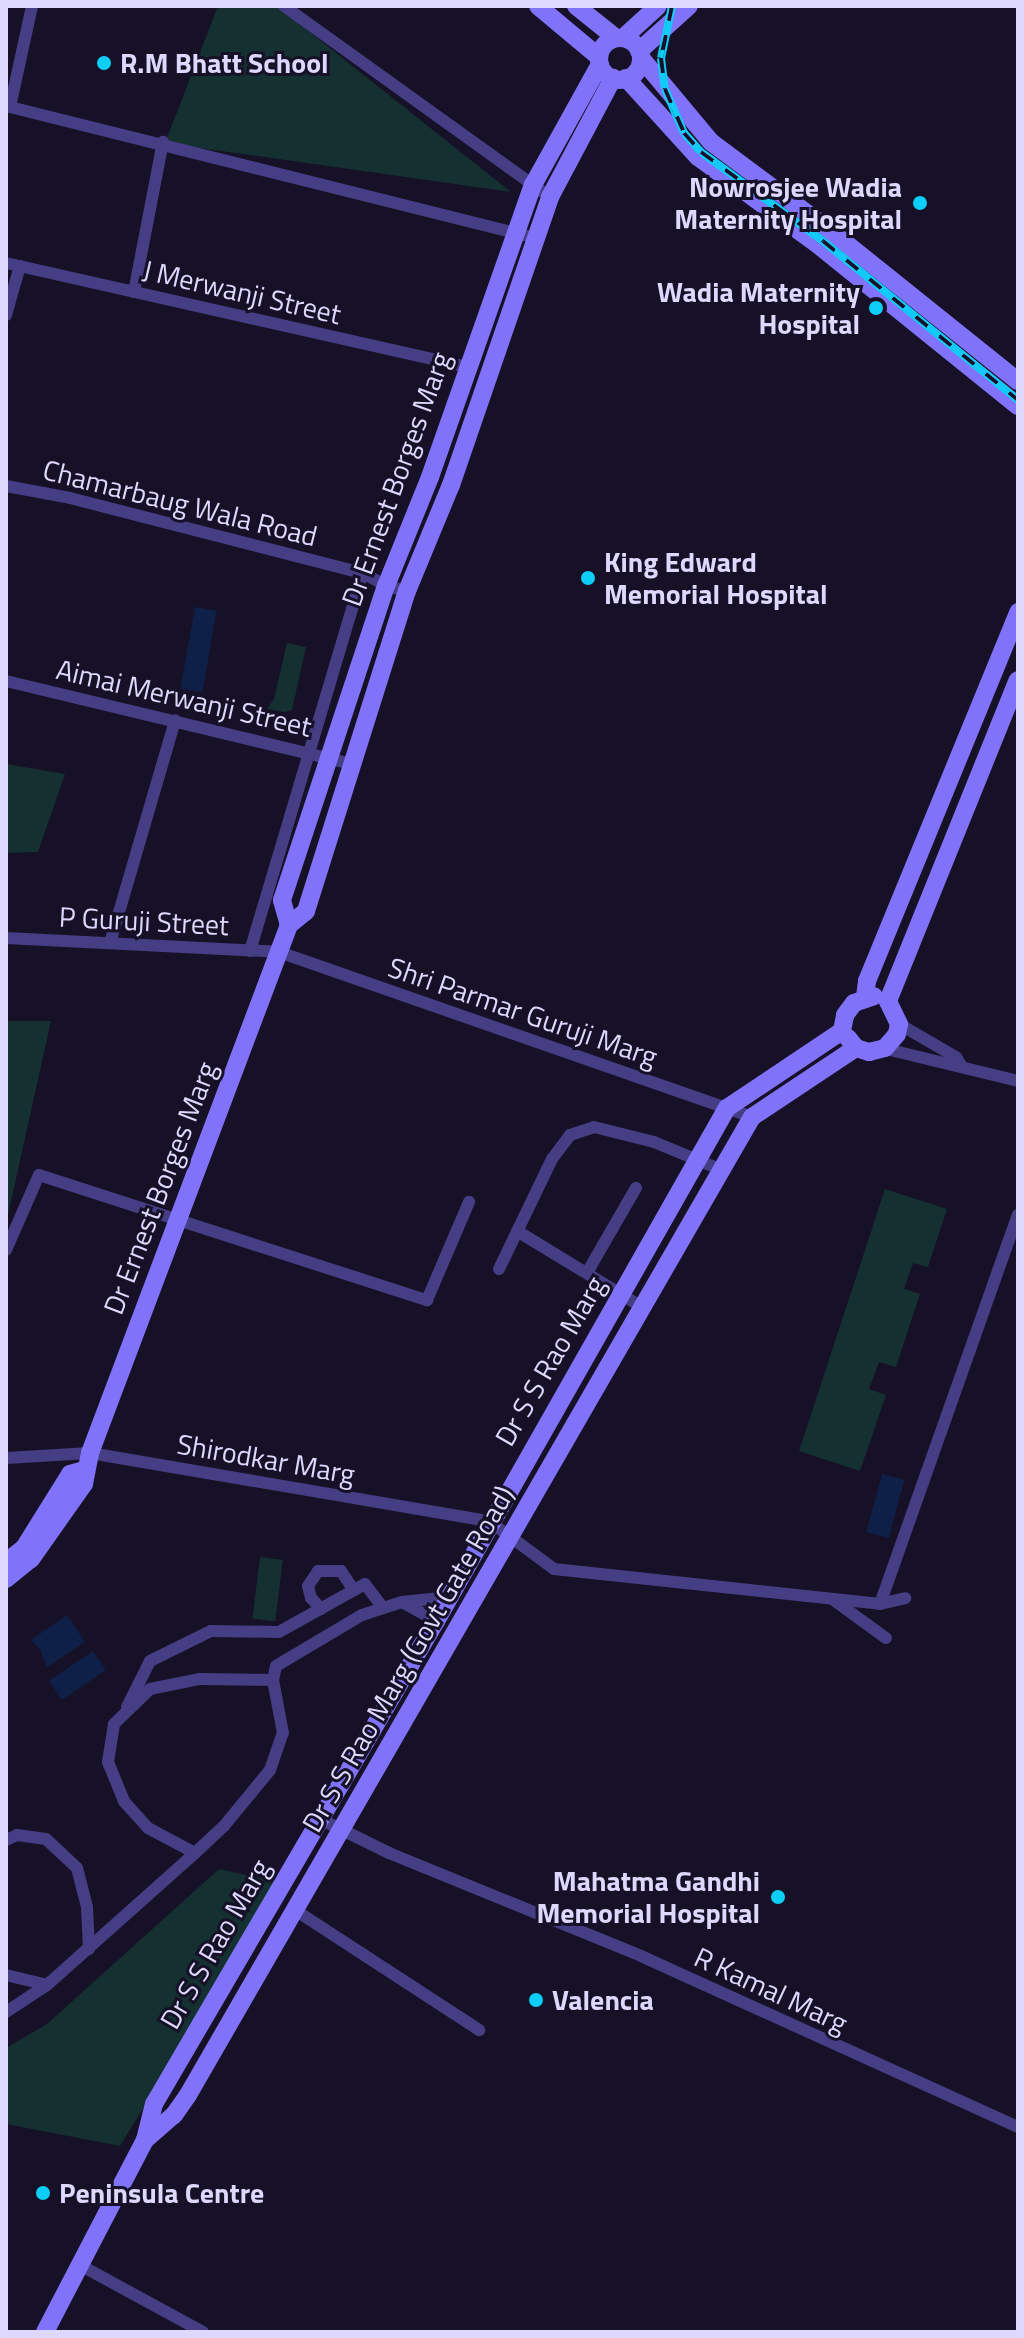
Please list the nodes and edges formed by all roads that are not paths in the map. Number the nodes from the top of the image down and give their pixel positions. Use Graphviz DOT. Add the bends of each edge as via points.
graph roads {
  1 [pos="32,6"];
  2 [pos="284,6"];
  3 [pos="538,6"];
  4 [pos="576,6"];
  5 [pos="658,6"];
  6 [pos="689,6"];
  7 [pos="620,38"];
  8 [pos="640,54"];
  9 [pos="600,61"];
  10 [pos="620,78"];
  11 [pos="8,107"];
  12 [pos="163,142"];
  13 [pos="711,142"];
  14 [pos="698,157"];
  15 [pos="533,185"];
  16 [pos="550,197"];
  17 [pos="516,231"];
  18 [pos="536,238"];
  19 [pos="6,263"];
  20 [pos="857,264"];
  21 [pos="20,266"];
  22 [pos="134,292"];
  23 [pos="6,315"];
  24 [pos="483,323"];
  25 [pos="505,330"];
  26 [pos="468,367"];
  27 [pos="1018,381"];
  28 [pos="1018,406"];
  29 [pos="430,477"];
  30 [pos="451,485"];
  31 [pos="6,486"];
  32 [pos="363,573"];
  33 [pos="386,586"];
  34 [pos="407,591"];
  35 [pos="1018,612"];
  36 [pos="1018,680"];
  37 [pos="6,681"];
  38 [pos="175,720"];
  39 [pos="307,752"];
  40 [pos="327,758"];
  41 [pos="351,764"];
  42 [pos="289,925"];
  43 [pos="6,938"];
  44 [pos="110,943"];
  45 [pos="250,951"];
  46 [pos="279,952"];
  47 [pos="865,997"];
  48 [pos="888,1001"];
  49 [pos="899,1024"];
  50 [pos="842,1031"];
  51 [pos="856,1048"];
  52 [pos="882,1048"];
  53 [pos="961,1065"];
  54 [pos="1018,1081"];
  55 [pos="727,1108"];
  56 [pos="752,1117"];
  57 [pos="697,1159"];
  58 [pos="722,1170"];
  59 [pos="636,1188"];
  60 [pos="469,1202"];
  61 [pos="1018,1215"];
  62 [pos="179,1220"];
  63 [pos="517,1231"];
  64 [pos="6,1250"];
  65 [pos="499,1269"];
  66 [pos="588,1271"];
  67 [pos="621,1294"];
  68 [pos="642,1307"];
  69 [pos="6,1458"];
  70 [pos="87,1462"];
  71 [pos="489,1521"];
  72 [pos="514,1536"];
  73 [pos="6,1562"];
  74 [pos="6,1579"];
  75 [pos="354,1590"];
  76 [pos="905,1598"];
  77 [pos="832,1600"];
  78 [pos="402,1602"];
  79 [pos="880,1604"];
  80 [pos="383,1608"];
  81 [pos="321,1609"];
  82 [pos="440,1613"];
  83 [pos="886,1638"];
  84 [pos="273,1680"];
  85 [pos="122,1717"];
  86 [pos="320,1819"];
  87 [pos="341,1830"];
  88 [pos="6,1840"];
  89 [pos="195,1853"];
  90 [pos="295,1910"];
  91 [pos="89,1949"];
  92 [pos="6,1975"];
  93 [pos="47,1985"];
  94 [pos="6,2012"];
  95 [pos="479,2030"];
  96 [pos="1018,2127"];
  97 [pos="145,2140"];
  98 [pos="80,2265"];
  99 [pos="45,2332"];
  100 [pos="203,2332"];
  1 -- 11 [label="street"];
  2 -- 15 [label="street"];
  3 -- 9 [label="main road"];
  4 -- 7 [label="main road"];
  5 -- 7 [label="main road"];
  6 -- 8 [label="main road"];
  7 -- 8 [label="main road"];
  7 -- 9 [label="main road" via="604,45"];
  8 -- 10 [label="main road" via="637,71"];
  8 -- 13 [label="main road"];
  9 -- 10 [label="main road"];
  9 -- 15 [label="main road, Dr Ernest Borges Marg"];
  10 -- 14 [label="main road"];
  10 -- 16 [label="main road, Dr Ernest Borges Marg"];
  11 -- 12 [label="street"];
  12 -- 17 [label="street"];
  12 -- 22 [label="street"];
  13 -- 14 [label="main road"];
  13 -- 20 [label="main road"];
  14 -- 20 [label="main road"];
  15 -- 16 [label="street"];
  15 -- 17 [label="main road, Dr Ernest Borges Marg"];
  16 -- 18 [label="main road, Dr Ernest Borges Marg"];
  17 -- 18 [label="street"];
  17 -- 24 [label="main road, Dr Ernest Borges Marg"];
  18 -- 25 [label="main road, Dr Ernest Borges Marg"];
  19 -- 21 [label="street, J Merwanji Street"];
  20 -- 27 [label="main road"];
  20 -- 28 [label="main road"];
  21 -- 22 [label="street, J Merwanji Street"];
  21 -- 23 [label="street"];
  22 -- 26 [label="street, J Merwanji Street"];
  24 -- 25 [label="street"];
  24 -- 26 [label="main road, Dr Ernest Borges Marg"];
  25 -- 30 [label="main road, Dr Ernest Borges Marg"];
  26 -- 29 [label="main road, Dr Ernest Borges Marg"];
  29 -- 30 [label="street"];
  29 -- 33 [label="main road, Dr Ernest Borges Marg"];
  30 -- 34 [label="main road, Dr Ernest Borges Marg"];
  31 -- 32 [label="street, Chamarbaug Wala Road"];
  32 -- 33 [label="street, Chamarbaug Wala Road"];
  32 -- 39 [label="street"];
  33 -- 34 [label="street, Chamarbaug Wala Road"];
  33 -- 40 [label="main road, Dr Ernest Borges Marg"];
  34 -- 41 [label="main road, Dr Ernest Borges Marg"];
  35 -- 47 [label="main road" via="867,981"];
  36 -- 48 [label="main road"];
  37 -- 38 [label="street, Aimai Merwanji Street"];
  38 -- 39 [label="street, Aimai Merwanji Street"];
  38 -- 44 [label="street"];
  39 -- 40 [label="street, Aimai Merwanji Street"];
  39 -- 45 [label="street"];
  40 -- 41 [label="street, Aimai Merwanji Street"];
  40 -- 42 [label="main road, Dr Ernest Borges Marg" via="282,900"];
  41 -- 42 [label="main road, Dr Ernest Borges Marg" via="306,911"];
  42 -- 46 [label="main road, Dr Ernest Borges Marg"];
  43 -- 44 [label="street, P Guruji Street"];
  44 -- 45 [label="street, P Guruji Street"];
  45 -- 46 [label="street, P Guruji Street"];
  46 -- 55 [label="street, Shri Parmar Guruji Marg"];
  46 -- 62 [label="main road, Dr Ernest Borges Marg"];
  47 -- 48 [label="main road"];
  47 -- 50 [label="main road" via="845,1015"];
  48 -- 49 [label="main road"];
  49 -- 52 [label="main road" via="897,1034"];
  49 -- 53 [label="street"];
  50 -- 51 [label="main road"];
  50 -- 55 [label="main road, Dr S S Rao Marg"];
  51 -- 52 [label="main road"];
  51 -- 56 [label="main road, Dr S S Rao Marg (Govt Gate Road)"];
  52 -- 53 [label="street"];
  53 -- 54 [label="street"];
  55 -- 56 [label="street, Shri Parmar Guruji Marg"];
  55 -- 57 [label="main road, Dr S S Rao Marg"];
  56 -- 58 [label="main road, Dr S S Rao Marg (Govt Gate Road)"];
  57 -- 58 [label="street"];
  57 -- 63 [label="street" via="594,1127 570,1135 552,1159"];
  57 -- 67 [label="main road, Dr S S Rao Marg"];
  58 -- 68 [label="main road, Dr S S Rao Marg (Govt Gate Road)"];
  59 -- 66 [label="street"];
  60 -- 62 [label="street" via="427,1300"];
  61 -- 79 [label="street"];
  62 -- 64 [label="street" via="39,1175"];
  62 -- 70 [label="main road, Dr Ernest Borges Marg"];
  63 -- 65 [label="street"];
  63 -- 66 [label="street"];
  66 -- 67 [label="street"];
  67 -- 68 [label="street"];
  67 -- 71 [label="main road, Dr S S Rao Marg"];
  68 -- 72 [label="main road, Dr S S Rao Marg (Govt Gate Road)"];
  69 -- 70 [label="street, Shirodkar Marg"];
  70 -- 71 [label="street, Shirodkar Marg"];
  70 -- 73 [label="main road, Dr Ernest Borges Marg" via="70,1474 24,1548"];
  70 -- 74 [label="main road, Dr Ernest Borges Marg" via="84,1484 31,1559"];
  71 -- 72 [label="street, Shirodkar Marg"];
  71 -- 82 [label="main road, Dr S S Rao Marg"];
  72 -- 77 [label="street, Shirodkar Marg" via="554,1569"];
  72 -- 87 [label="main road, Dr S S Rao Marg (Govt Gate Road)"];
  75 -- 80 [label="street" via="365,1584"];
  75 -- 81 [label="street"];
  75 -- 81 [label="street" via="341,1571 318,1571 308,1586"];
  76 -- 79 [label="street, Shirodkar Marg"];
  77 -- 79 [label="street, Shirodkar Marg"];
  77 -- 83 [label="street"];
  78 -- 80 [label="street"];
  78 -- 82 [label="street"];
  78 -- 82 [label="street" via="433,1599"];
  80 -- 84 [label="street" via="276,1666"];
  81 -- 85 [label="street" via="279,1632 211,1631 150,1661"];
  82 -- 86 [label="main road, Dr S S Rao Marg"];
  84 -- 85 [label="street" via="199,1679 150,1689"];
  84 -- 89 [label="street" via="283,1733 270,1770"];
  85 -- 89 [label="street" via="114,1724 108,1762 124,1801 148,1828"];
  86 -- 87 [label="street, R Kamal Marg"];
  86 -- 97 [label="main road, Dr S S Rao Marg" via="154,2104"];
  87 -- 90 [label="main road, Dr S S Rao Marg (Govt Gate Road)"];
  87 -- 96 [label="street, R Kamal Marg" via="641,1956"];
  88 -- 91 [label="street" via="17,1835 46,1839 77,1868 87,1907"];
  89 -- 91 [label="street"];
  90 -- 95 [label="street"];
  90 -- 97 [label="main road, Dr S S Rao Marg (Govt Gate Road)" via="188,2095"];
  91 -- 93 [label="street"];
  92 -- 93 [label="street"];
  93 -- 94 [label="street"];
  97 -- 98 [label="main road, Dr S S Rao Marg (Govt Gate Road)"];
  98 -- 99 [label="main road, Dr S S Rao Marg (Govt Gate Road)"];
  98 -- 100 [label="street"];
}
